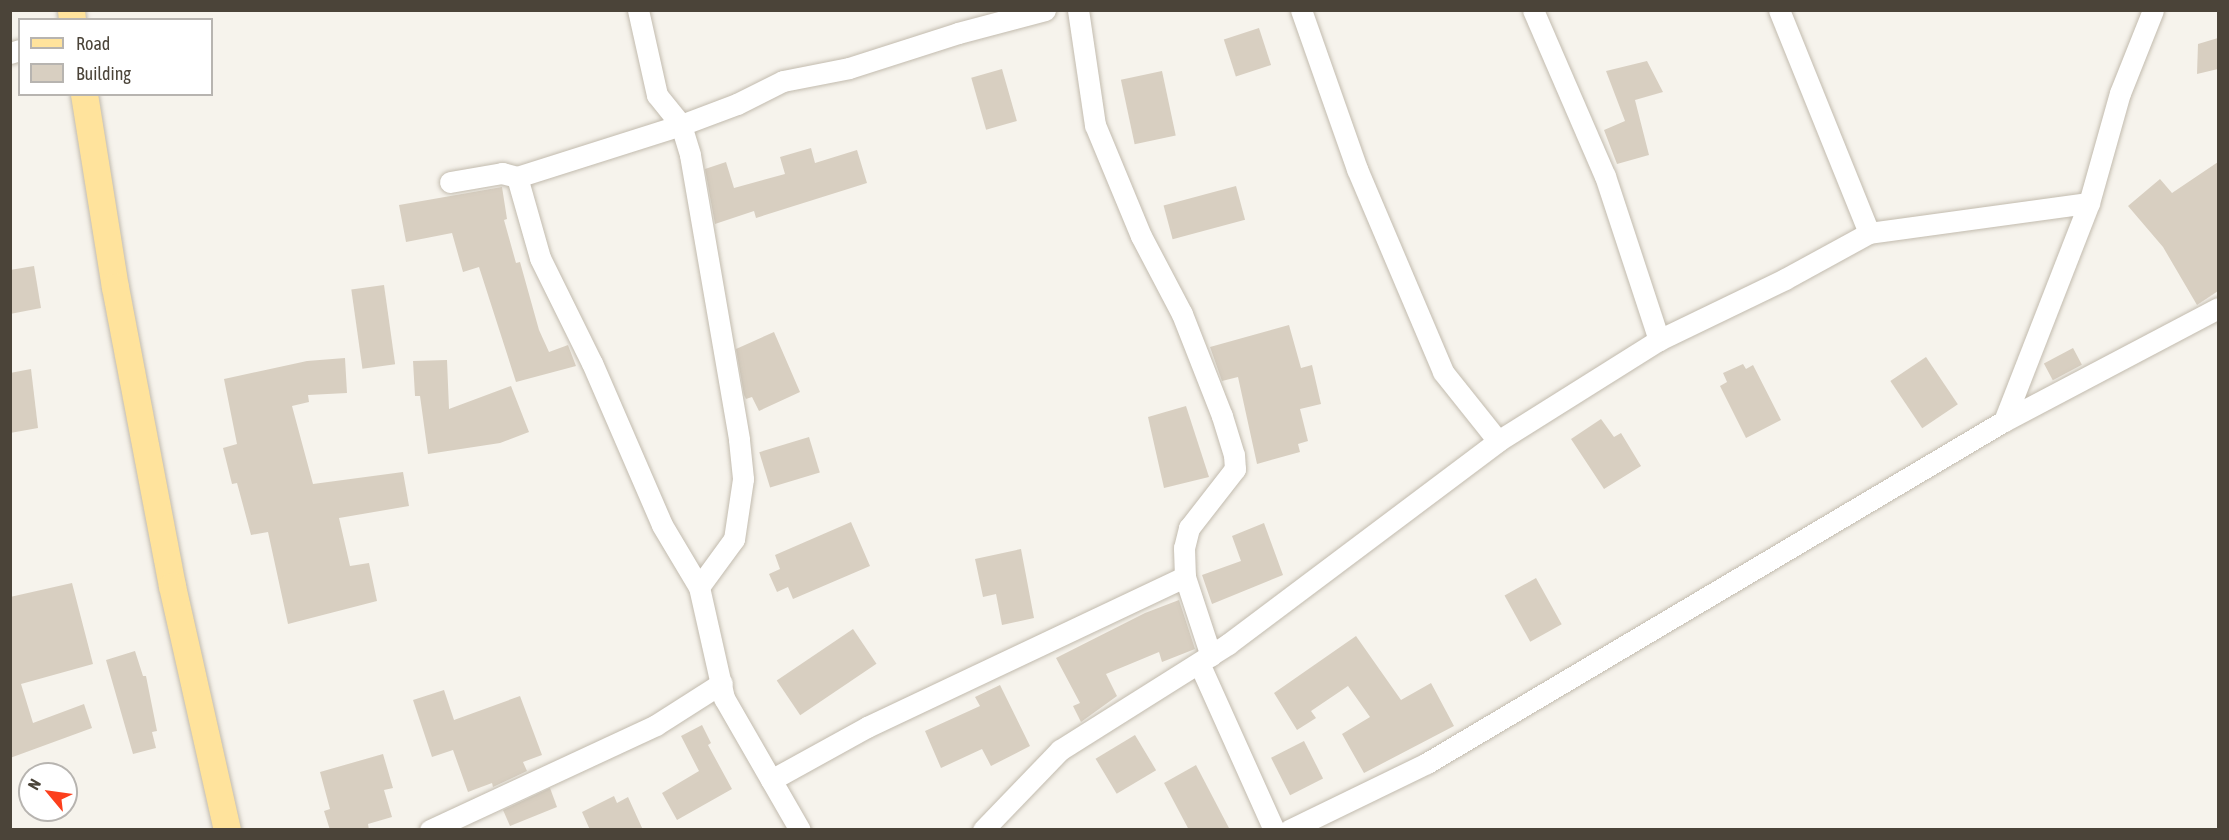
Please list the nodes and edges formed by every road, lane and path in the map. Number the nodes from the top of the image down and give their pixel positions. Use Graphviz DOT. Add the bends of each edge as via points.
graph roads {
  1 [pos="638,10"];
  2 [pos="1045,10"];
  3 [pos="1078,10"];
  4 [pos="1301,10"];
  5 [pos="1533,10"];
  6 [pos="1779,10"];
  7 [pos="2153,10"];
  8 [pos="84,96"];
  9 [pos="681,125"];
  10 [pos="517,177"];
  11 [pos="450,182"];
  12 [pos="2089,203"];
  13 [pos="1869,233"];
  14 [pos="2218,308"];
  15 [pos="1659,340"];
  16 [pos="2004,421"];
  17 [pos="1498,441"];
  18 [pos="1185,577"];
  19 [pos="699,587"];
  20 [pos="1205,659"];
  21 [pos="722,683"];
  22 [pos="771,780"];
  23 [pos="227,830"];
  24 [pos="430,830"];
  25 [pos="800,830"];
  26 [pos="983,830"];
  27 [pos="1274,830"];
  28 [pos="1289,830"];
  1 -- 9 [label="street" via="657,95"];
  2 -- 9 [label="street" via="849,68 783,81"];
  3 -- 18 [label="street" via="1095,125 1141,236 1182,314 1234,455 1235,469 1189,528 1184,548"];
  4 -- 17 [label="street" via="1357,169 1443,372"];
  5 -- 15 [label="street" via="1605,176"];
  6 -- 13 [label="street"];
  7 -- 12 [label="street" via="2120,93"];
  8 -- 23 [label="main road" via="115,286 172,586"];
  9 -- 10 [label="street"];
  9 -- 19 [label="street" via="712,272 742,479 734,539"];
  10 -- 11 [label="street" via="502,173"];
  10 -- 19 [label="street" via="540,258 592,363 662,525"];
  12 -- 13 [label="street"];
  12 -- 16 [label="street"];
  13 -- 15 [label="street"];
  14 -- 16 [label="street"];
  15 -- 17 [label="street"];
  16 -- 28 [label="street" via="1427,763"];
  17 -- 20 [label="street" via="1332,569"];
  18 -- 20 [label="street"];
  18 -- 22 [label="street" via="867,727"];
  19 -- 21 [label="street"];
  20 -- 26 [label="street" via="1060,750"];
  20 -- 27 [label="street"];
  21 -- 22 [label="street" via="724,698"];
  21 -- 24 [label="street" via="656,725"];
  22 -- 25 [label="street"];
}
